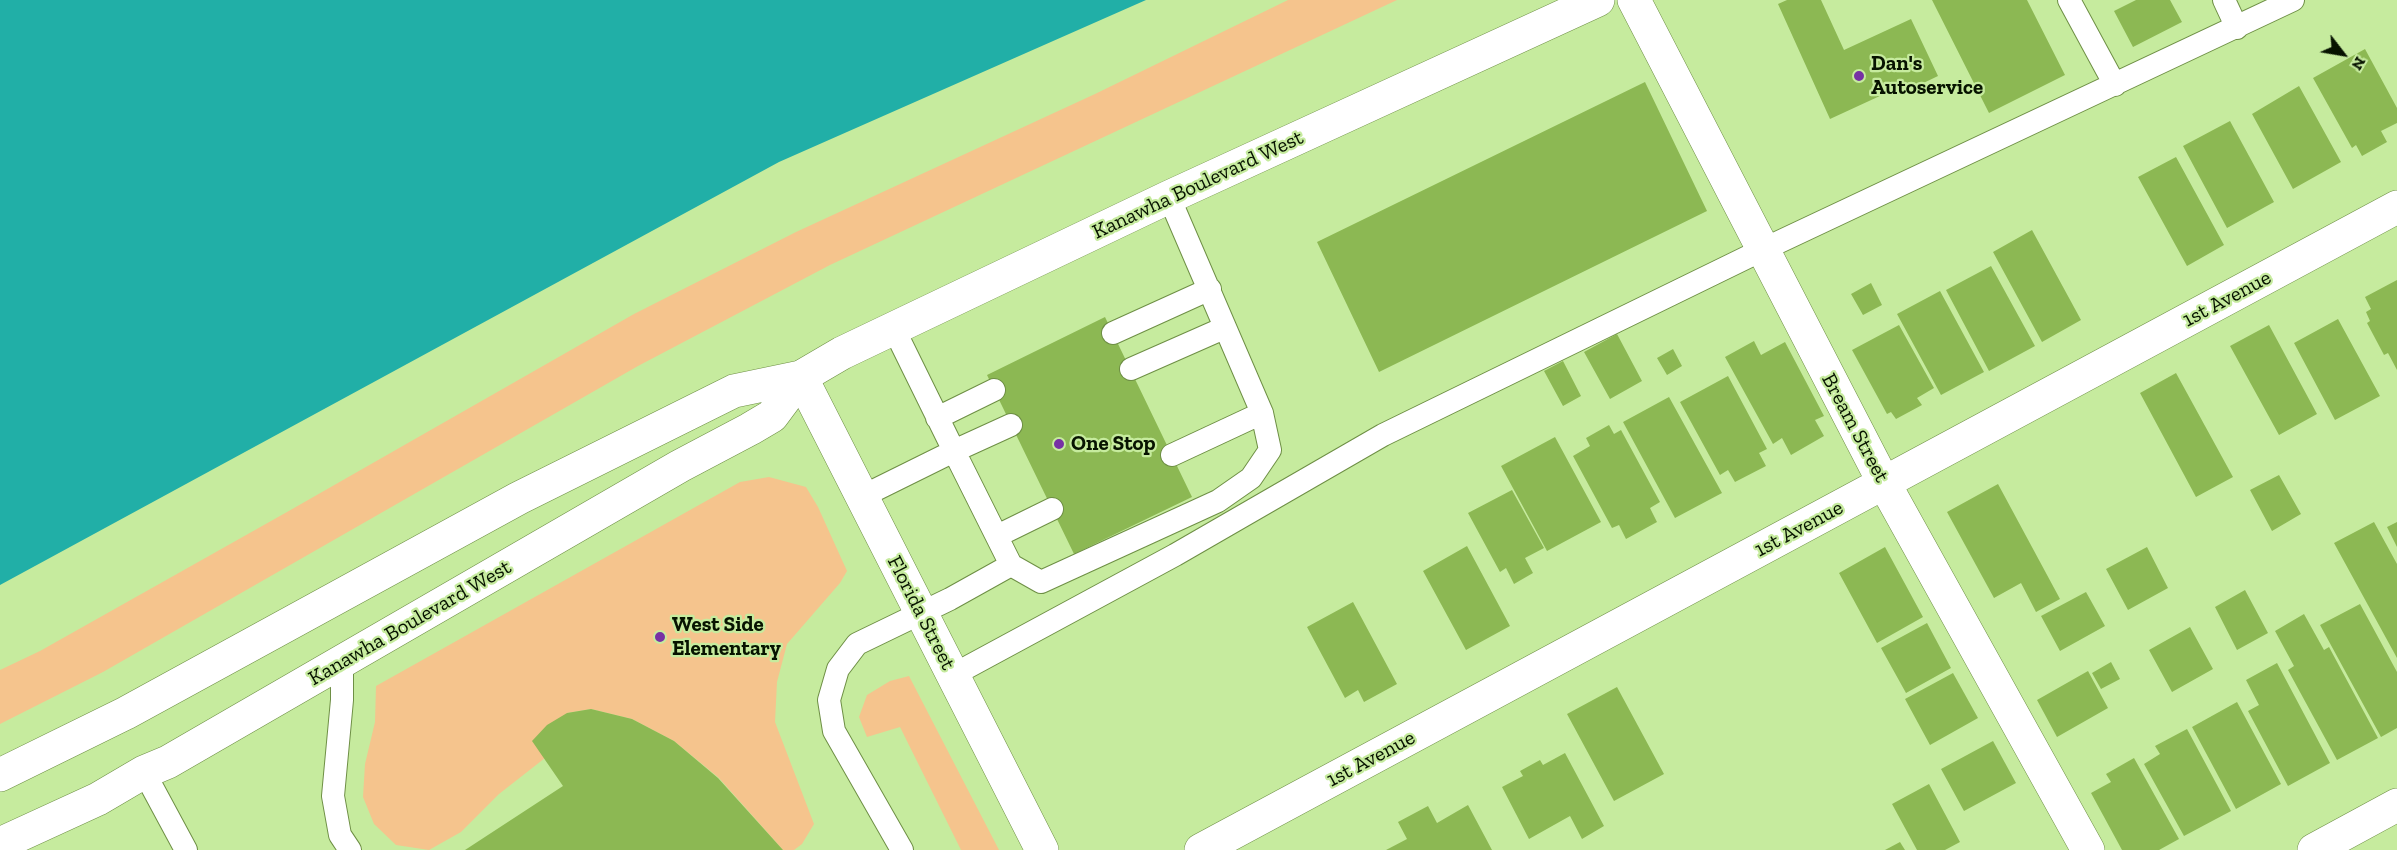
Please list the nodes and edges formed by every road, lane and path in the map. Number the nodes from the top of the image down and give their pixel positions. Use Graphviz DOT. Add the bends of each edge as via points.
graph roads {
  1 [pos="1598,0"];
  2 [pos="1634,0"];
  3 [pos="2069,0"];
  4 [pos="2224,0"];
  5 [pos="2293,0"];
  6 [pos="2237,28"];
  7 [pos="2115,85"];
  8 [pos="1169,197"];
  9 [pos="2397,207"];
  10 [pos="1762,250"];
  11 [pos="1210,289"];
  12 [pos="894,328"];
  13 [pos="1224,328"];
  14 [pos="1113,333"];
  15 [pos="1131,369"];
  16 [pos="801,376"];
  17 [pos="994,390"];
  18 [pos="1262,413"];
  19 [pos="937,418"];
  20 [pos="1011,425"];
  21 [pos="954,451"];
  22 [pos="1172,454"];
  23 [pos="1884,483"];
  24 [pos="861,497"];
  25 [pos="1052,509"];
  26 [pos="997,536"];
  27 [pos="1011,565"];
  28 [pos="921,612"];
  29 [pos="342,663"];
  30 [pos="952,675"];
  31 [pos="144,772"];
  32 [pos="0,775"];
  33 [pos="2397,806"];
  34 [pos="0,844"];
  35 [pos="340,845"];
  36 [pos="2325,848"];
  37 [pos="186,850"];
  38 [pos="902,850"];
  39 [pos="1042,850"];
  40 [pos="1201,850"];
  41 [pos="2088,850"];
  1 -- 8 [label="street, Kanawha Boulevard West"];
  2 -- 10 [label="street, Bream Street"];
  3 -- 7 [label="lane"];
  4 -- 6 [label="lane"];
  5 -- 6 [label="lane"];
  6 -- 7 [label="lane"];
  7 -- 10 [label="lane"];
  8 -- 11 [label="lane"];
  8 -- 12 [label="street, Kanawha Boulevard West"];
  9 -- 23 [label="street, 1st Avenue"];
  10 -- 23 [label="street, Bream Street"];
  10 -- 30 [label="lane" via="1383,435 1174,555"];
  11 -- 13 [label="lane"];
  11 -- 14 [label="lane"];
  12 -- 16 [label="street, Kanawha Boulevard West"];
  12 -- 19 [label="lane"];
  13 -- 15 [label="lane"];
  13 -- 18 [label="lane"];
  16 -- 24 [label="street, Florida Street"];
  16 -- 29 [label="street, Kanawha Boulevard West" via="772,416"];
  16 -- 32 [label="street, Kanawha Boulevard West" via="734,392 701,407 519,498 126,713"];
  17 -- 19 [label="lane"];
  18 -- 22 [label="lane"];
  18 -- 27 [label="lane" via="1270,450 1251,478 1218,501 1041,582"];
  19 -- 21 [label="lane"];
  20 -- 21 [label="lane"];
  21 -- 24 [label="lane"];
  21 -- 26 [label="lane"];
  23 -- 40 [label="street, 1st Avenue"];
  23 -- 41 [label="street, Bream Street"];
  24 -- 28 [label="street, Florida Street"];
  25 -- 26 [label="lane"];
  26 -- 27 [label="lane"];
  27 -- 28 [label="lane"];
  28 -- 30 [label="street, Florida Street"];
  28 -- 38 [label="lane" via="857,644 838,669 829,700 834,731"];
  29 -- 31 [label="street, Kanawha Boulevard West"];
  29 -- 35 [label="lane" via="333,796"];
  30 -- 39 [label="street, Florida Street"];
  31 -- 34 [label="street, Kanawha Boulevard West" via="98,799"];
  31 -- 37 [label="lane"];
  33 -- 36 [label="street"];
}
